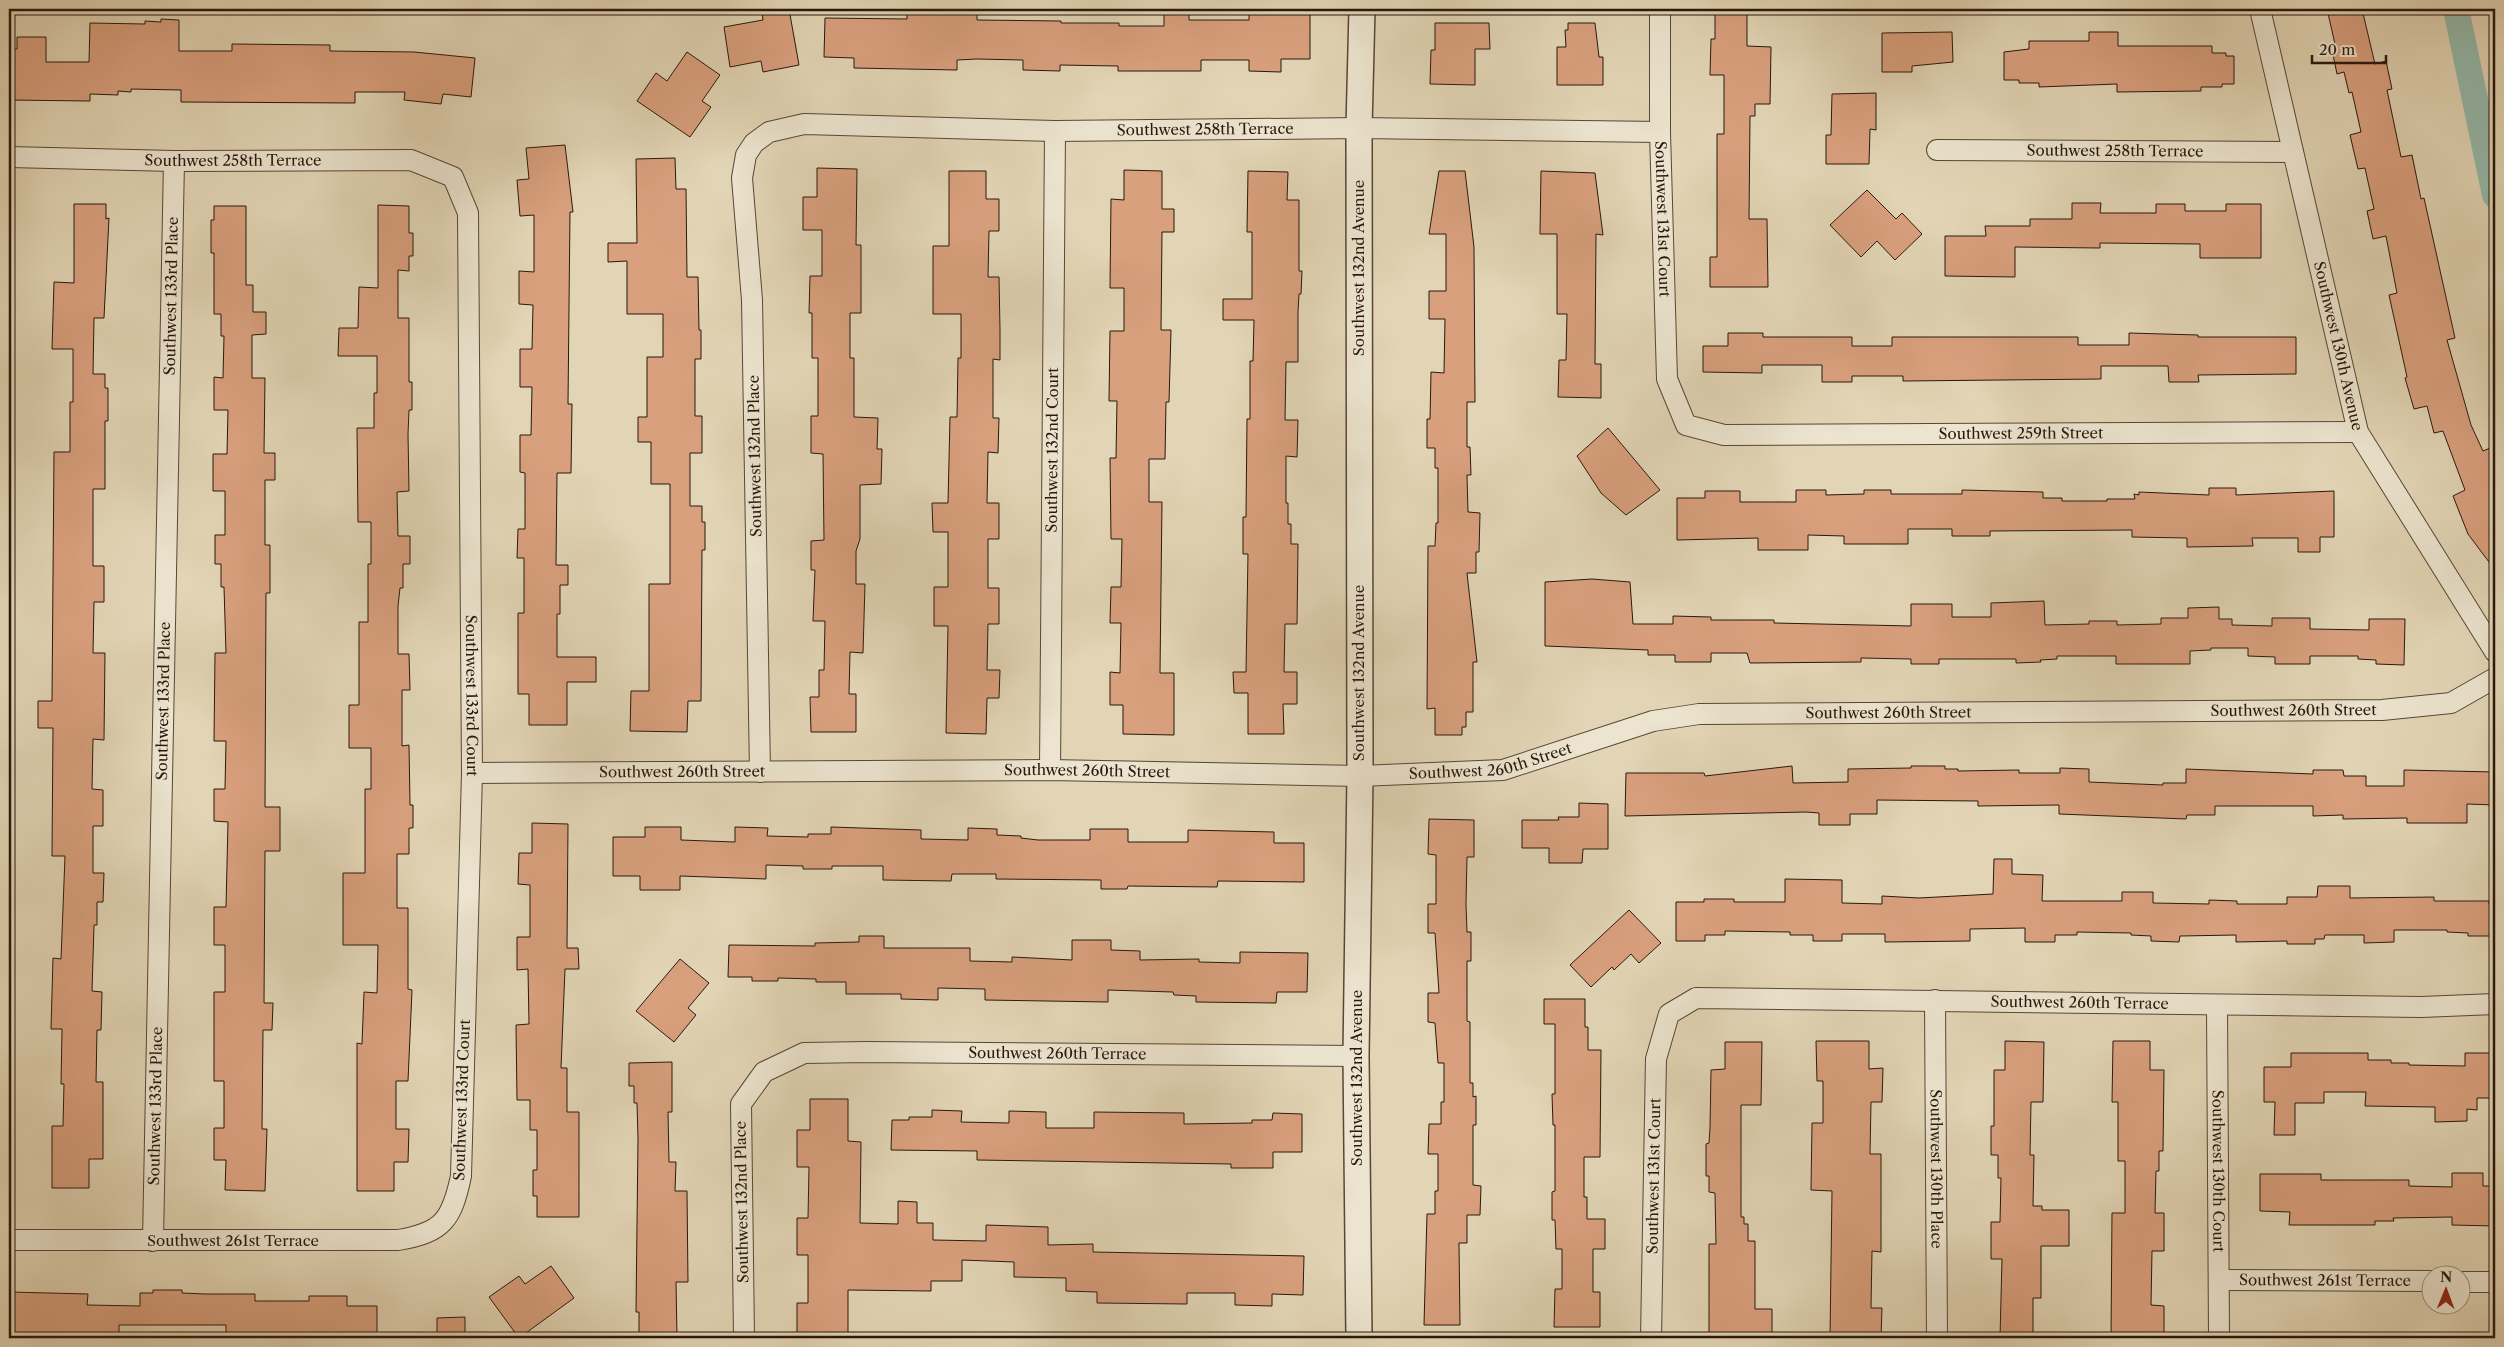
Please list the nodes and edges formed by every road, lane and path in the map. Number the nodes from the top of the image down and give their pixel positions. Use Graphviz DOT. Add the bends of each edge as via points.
graph roads {
  1 [pos="1362,9"];
  2 [pos="1660,9"];
  3 [pos="2260,9"];
  4 [pos="1359,128"];
  5 [pos="1055,131"];
  6 [pos="1660,132"];
  7 [pos="754,143"];
  8 [pos="1937,150"];
  9 [pos="2293,152"];
  10 [pos="9,157"];
  11 [pos="174,161"];
  12 [pos="453,177"];
  13 [pos="1686,425"];
  14 [pos="2358,432"];
  15 [pos="2495,652"];
  16 [pos="2495,678"];
  17 [pos="1050,770"];
  18 [pos="760,772"];
  19 [pos="472,773"];
  20 [pos="1360,776"];
  21 [pos="1935,1000"];
  22 [pos="2495,1004"];
  23 [pos="2217,1005"];
  24 [pos="1669,1014"];
  25 [pos="1356,1056"];
  26 [pos="764,1072"];
  27 [pos="448,1214"];
  28 [pos="9,1240"];
  29 [pos="153,1241"];
  30 [pos="2219,1280"];
  31 [pos="2422,1282"];
  32 [pos="2472,1282"];
  33 [pos="2495,1282"];
  34 [pos="744,1338"];
  35 [pos="1359,1338"];
  36 [pos="1651,1338"];
  37 [pos="1937,1338"];
  38 [pos="2219,1338"];
  1 -- 4 [label="street, Southwest 132nd Avenue"];
  2 -- 6 [label="street, Southwest 131st Court"];
  3 -- 9 [label="street, Southwest 130th Avenue"];
  4 -- 5 [label="street, Southwest 258th Terrace"];
  4 -- 6 [label="street, Southwest 258th Terrace"];
  4 -- 20 [label="street, Southwest 132nd Avenue"];
  5 -- 7 [label="street, Southwest 258th Terrace" via="804,124 769,132"];
  5 -- 17 [label="street, Southwest 132nd Court"];
  6 -- 13 [label="street, Southwest 131st Court" via="1667,379"];
  7 -- 18 [label="street, Southwest 132nd Place" via="746,155 742,178 752,300"];
  8 -- 9 [label="street, Southwest 258th Terrace"];
  9 -- 14 [label="street, Southwest 130th Avenue"];
  10 -- 11 [label="street, Southwest 258th Terrace"];
  11 -- 12 [label="street, Southwest 258th Terrace" via="411,160"];
  11 -- 29 [label="street, Southwest 133rd Place"];
  12 -- 19 [label="street, Southwest 133rd Court" via="468,213"];
  13 -- 14 [label="street, Southwest 259th Street" via="1724,435"];
  14 -- 15 [label="street, Southwest 130th Avenue"];
  16 -- 20 [label="street, Southwest 260th Street" via="2451,703 2382,710 1699,714 1653,721 1503,770"];
  17 -- 18 [label="street, Southwest 260th Street"];
  17 -- 20 [label="street, Southwest 260th Street"];
  18 -- 19 [label="street, Southwest 260th Street"];
  19 -- 27 [label="street, Southwest 133rd Court" via="461,1176"];
  20 -- 25 [label="street, Southwest 132nd Avenue"];
  21 -- 23 [label="street, Southwest 260th Terrace"];
  21 -- 24 [label="street, Southwest 260th Terrace" via="1696,998"];
  21 -- 37 [label="street, Southwest 130th Place"];
  22 -- 23 [label="street, Southwest 260th Terrace" via="2421,1007"];
  23 -- 30 [label="street, Southwest 130th Court"];
  24 -- 36 [label="street, Southwest 131st Court" via="1656,1059"];
  25 -- 26 [label="street, Southwest 260th Terrace" via="804,1053"];
  25 -- 35 [label="street, Southwest 132nd Avenue"];
  26 -- 34 [label="street, Southwest 132nd Place" via="741,1104"];
  27 -- 29 [label="street, Southwest 261st Terrace" via="439,1226 424,1236 398,1240"];
  28 -- 29 [label="street, Southwest 261st Terrace"];
  30 -- 31 [label="street, Southwest 261st Terrace"];
  30 -- 38 [label="street, Southwest 130th Court"];
  32 -- 33 [label="street"];
}
